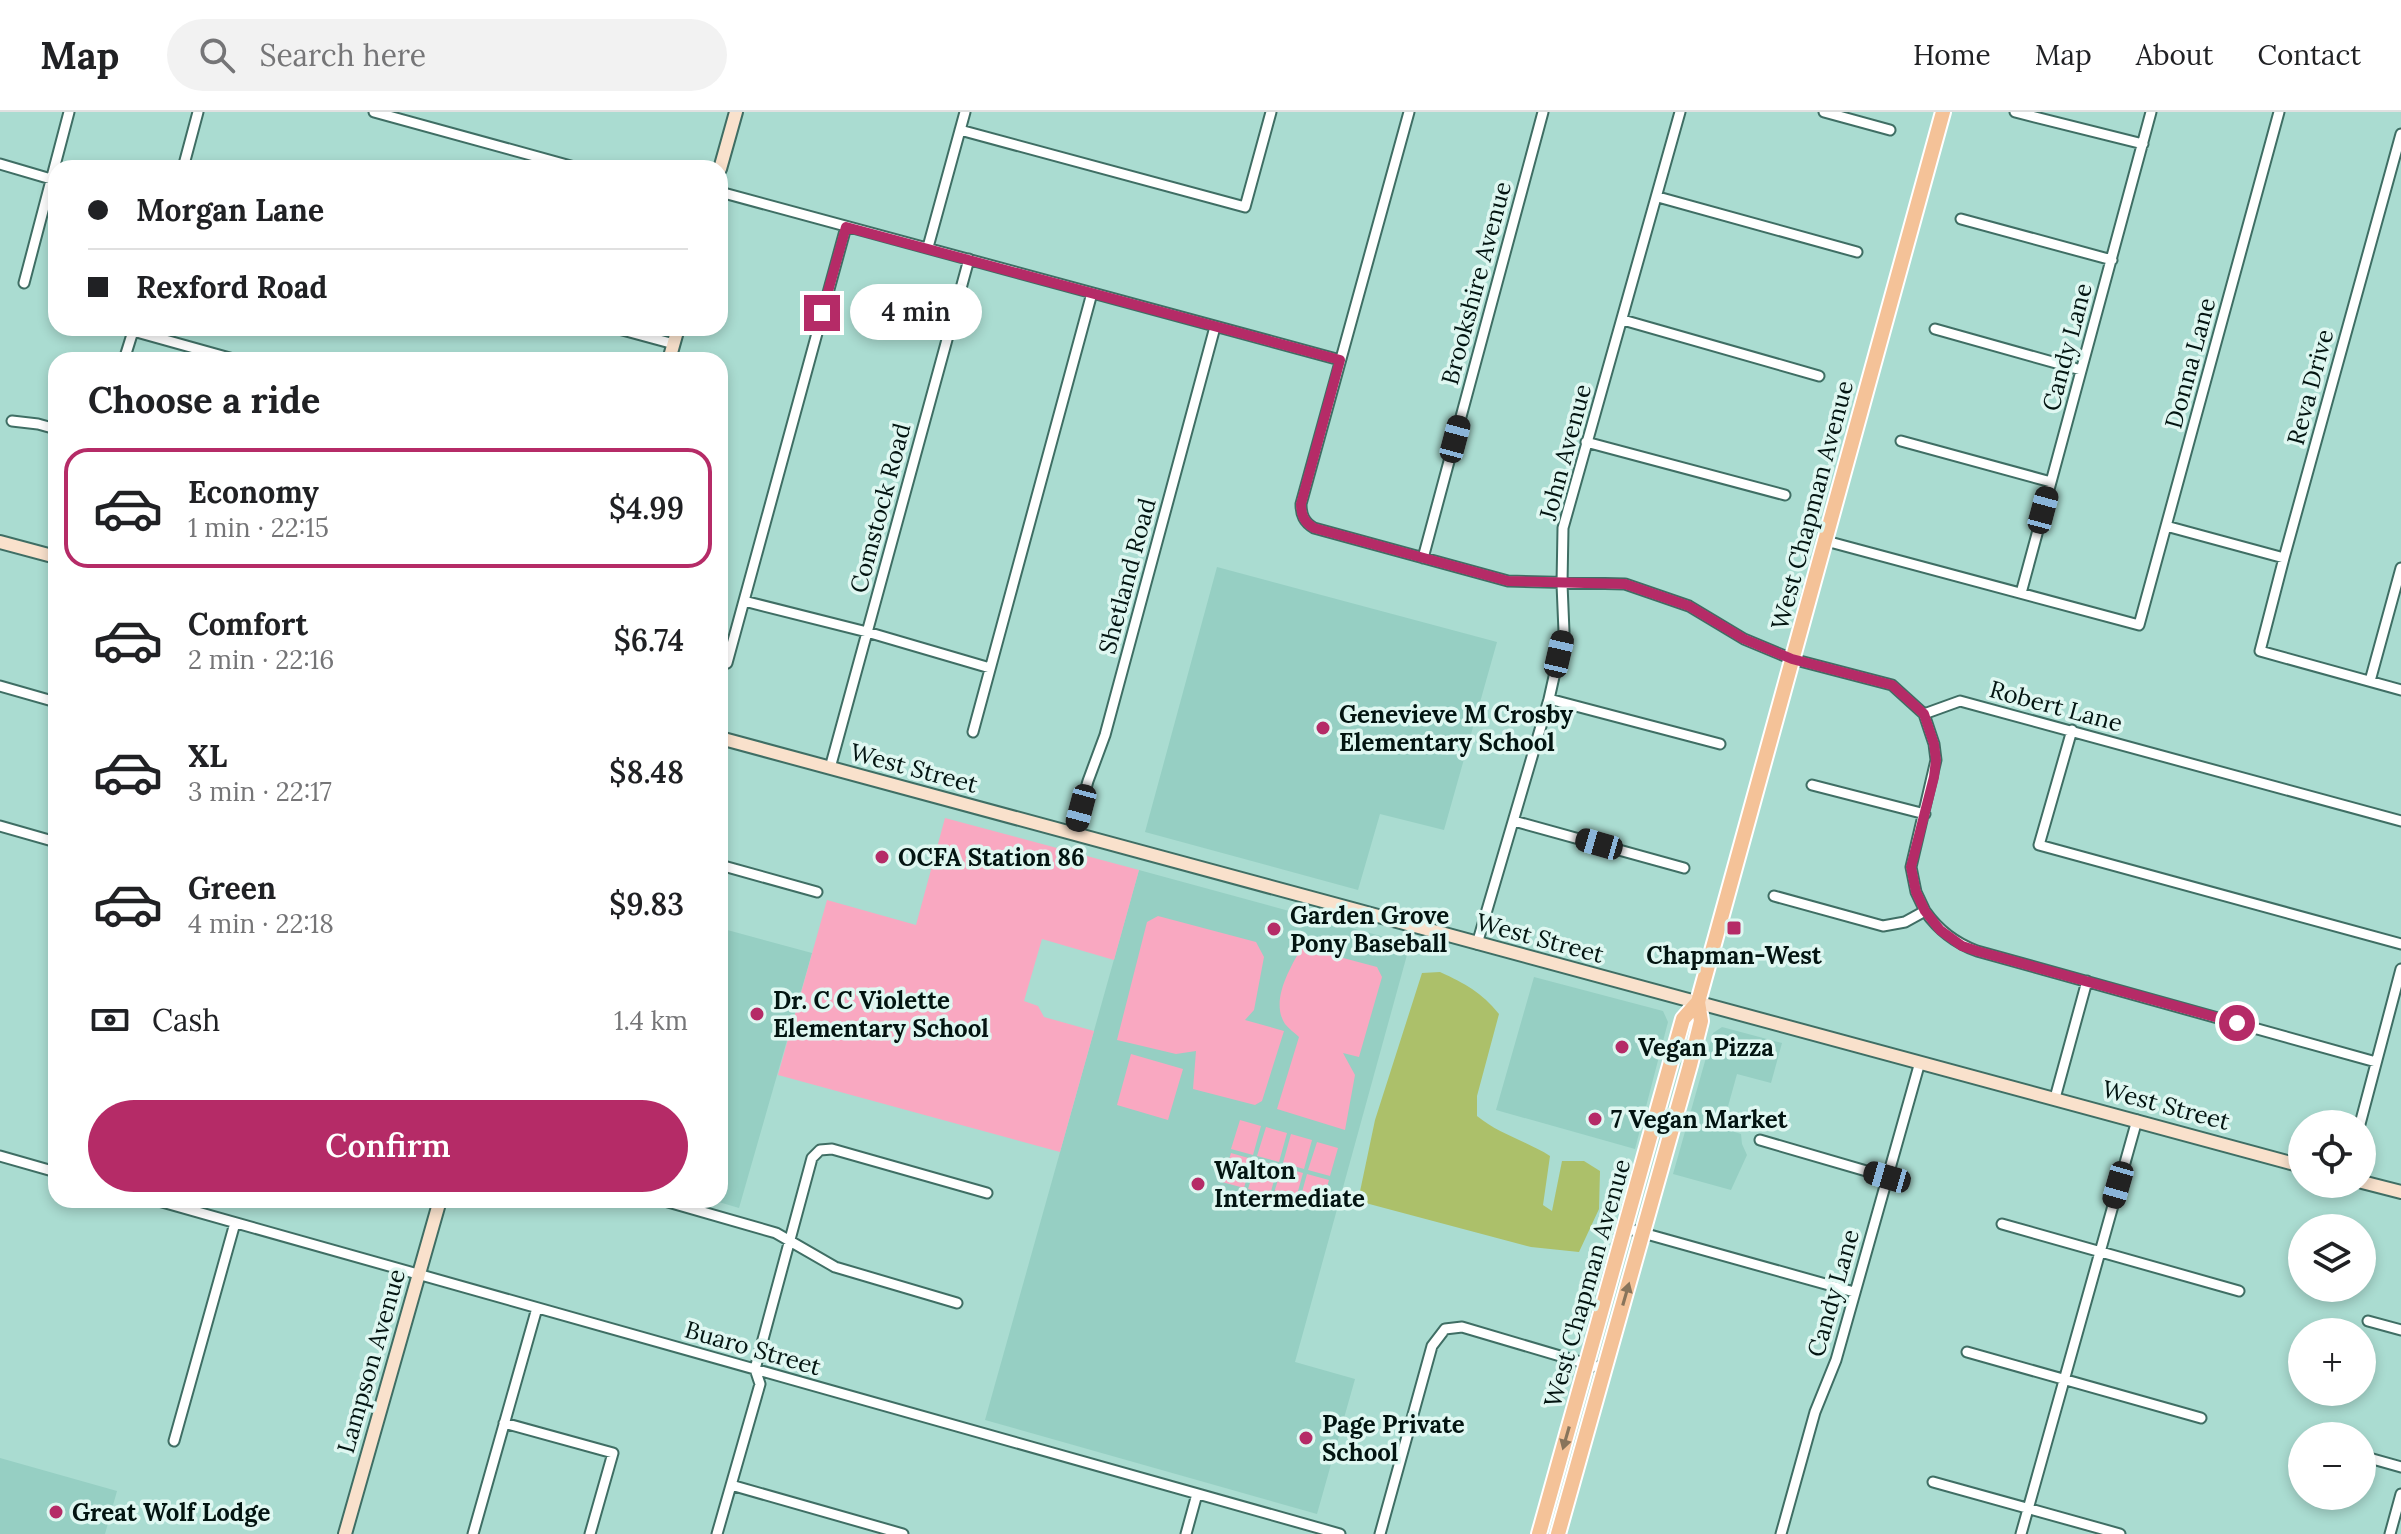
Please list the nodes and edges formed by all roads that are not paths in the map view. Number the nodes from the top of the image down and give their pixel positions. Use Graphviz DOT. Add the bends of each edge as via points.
graph roads {
  1 [pos="69,112"];
  2 [pos="198,112"];
  3 [pos="374,112"];
  4 [pos="736,112"];
  5 [pos="965,112"];
  6 [pos="1271,112"];
  7 [pos="1409,112"];
  8 [pos="1543,112"];
  9 [pos="1680,112"];
  10 [pos="1824,112"];
  11 [pos="1943,112"];
  12 [pos="2015,112"];
  13 [pos="2151,112"];
  14 [pos="2279,112"];
  15 [pos="960,130"];
  16 [pos="1890,130"];
  17 [pos="2401,134"];
  18 [pos="2143,144"];
  19 [pos="56,160"];
  20 [pos="185,160"];
  21 [pos="549,160"];
  22 [pos="723,160"];
  23 [pos="0,164"];
  24 [pos="48,178"];
  25 [pos="48,191"];
  26 [pos="728,194"];
  27 [pos="1658,197"];
  28 [pos="1961,219"];
  29 [pos="846,227"];
  30 [pos="928,247"];
  31 [pos="1857,252"];
  32 [pos="969,259"];
  33 [pos="2112,260"];
  34 [pos="24,283"];
  35 [pos="1092,293"];
  36 [pos="1623,320"];
  37 [pos="1215,327"];
  38 [pos="1935,329"];
  39 [pos="156,336"];
  40 [pos="644,336"];
  41 [pos="676,336"];
  42 [pos="674,344"];
  43 [pos="210,352"];
  44 [pos="672,352"];
  45 [pos="1340,360"];
  46 [pos="2081,370"];
  47 [pos="1819,376"];
  48 [pos="12,421"];
  49 [pos="48,427"];
  50 [pos="1901,441"];
  51 [pos="1586,442"];
  52 [pos="2051,482"];
  53 [pos="1785,495"];
  54 [pos="2166,526"];
  55 [pos="1826,541"];
  56 [pos="0,542"];
  57 [pos="48,555"];
  58 [pos="1423,558"];
  59 [pos="2284,558"];
  60 [pos="2401,568"];
  61 [pos="1562,584"];
  62 [pos="2021,593"];
  63 [pos="744,601"];
  64 [pos="867,632"];
  65 [pos="728,659"];
  66 [pos="1792,659"];
  67 [pos="990,668"];
  68 [pos="2370,681"];
  69 [pos="0,686"];
  70 [pos="2401,690"];
  71 [pos="1549,699"];
  72 [pos="48,700"];
  73 [pos="1924,714"];
  74 [pos="2072,730"];
  75 [pos="973,732"];
  76 [pos="728,740"];
  77 [pos="1720,744"];
  78 [pos="830,768"];
  79 [pos="1812,785"];
  80 [pos="1925,814"];
  81 [pos="1514,821"];
  82 [pos="2401,821"];
  83 [pos="0,826"];
  84 [pos="1073,834"];
  85 [pos="48,840"];
  86 [pos="728,867"];
  87 [pos="1684,868"];
  88 [pos="817,892"];
  89 [pos="1774,896"];
  90 [pos="1925,911"];
  91 [pos="1477,944"];
  92 [pos="2401,944"];
  93 [pos="2401,969"];
  94 [pos="2087,981"];
  95 [pos="1698,1002"];
  96 [pos="1920,1062"];
  97 [pos="2376,1062"];
  98 [pos="2055,1098"];
  99 [pos="2364,1110"];
  100 [pos="2137,1120"];
  101 [pos="1760,1140"];
  102 [pos="0,1156"];
  103 [pos="2288,1162"];
  104 [pos="48,1170"];
  105 [pos="1887,1177"];
  106 [pos="2376,1186"];
  107 [pos="2401,1192"];
  108 [pos="987,1193"];
  109 [pos="183,1208"];
  110 [pos="438,1208"];
  111 [pos="689,1208"];
  112 [pos="235,1223"];
  113 [pos="2002,1224"];
  114 [pos="1625,1228"];
  115 [pos="1642,1233"];
  116 [pos="790,1240"];
  117 [pos="2100,1252"];
  118 [pos="418,1274"];
  119 [pos="2239,1291"];
  120 [pos="1854,1292"];
  121 [pos="957,1303"];
  122 [pos="537,1308"];
  123 [pos="2376,1323"];
  124 [pos="2401,1330"];
  125 [pos="1967,1352"];
  126 [pos="1587,1364"];
  127 [pos="755,1369"];
  128 [pos="1604,1369"];
  129 [pos="2063,1379"];
  130 [pos="2201,1418"];
  131 [pos="504,1423"];
  132 [pos="174,1441"];
  133 [pos="2376,1460"];
  134 [pos="2401,1467"];
  135 [pos="1933,1482"];
  136 [pos="731,1485"];
  137 [pos="1197,1494"];
  138 [pos="2401,1494"];
  139 [pos="2028,1508"];
  140 [pos="345,1534"];
  141 [pos="473,1534"];
  142 [pos="590,1534"];
  143 [pos="717,1534"];
  144 [pos="903,1534"];
  145 [pos="1186,1534"];
  146 [pos="1340,1534"];
  147 [pos="1380,1534"];
  148 [pos="1539,1534"];
  149 [pos="1558,1534"];
  150 [pos="1781,1534"];
  151 [pos="2021,1534"];
  152 [pos="2120,1534"];
  153 [pos="2390,1534"];
  1 -- 19 [label="street"];
  2 -- 20 [label="street"];
  3 -- 21 [label="street"];
  4 -- 22 [label="main road"];
  5 -- 15 [label="street"];
  6 -- 15 [label="street" via="1245,207"];
  7 -- 45 [label="street"];
  8 -- 58 [label="street, Brookshire Avenue"];
  9 -- 27 [label="street, John Avenue"];
  10 -- 16 [label="street"];
  11 -- 55 [label="main road, West Chapman Avenue"];
  12 -- 18 [label="street"];
  13 -- 18 [label="street, Candy Lane"];
  14 -- 54 [label="street, Donna Lane"];
  15 -- 30 [label="street"];
  17 -- 59 [label="street, Reva Drive"];
  18 -- 33 [label="street, Candy Lane"];
  23 -- 24 [label="street"];
  25 -- 34 [label="street"];
  26 -- 29 [label="street"];
  27 -- 31 [label="street"];
  27 -- 36 [label="street, John Avenue"];
  28 -- 33 [label="street"];
  29 -- 30 [label="street"];
  29 -- 63 [label="street"];
  30 -- 32 [label="street"];
  32 -- 35 [label="street"];
  32 -- 64 [label="street, Comstock Road"];
  33 -- 46 [label="street, Candy Lane"];
  35 -- 37 [label="street"];
  35 -- 67 [label="street"];
  36 -- 47 [label="street"];
  36 -- 51 [label="street, John Avenue"];
  37 -- 45 [label="street"];
  37 -- 84 [label="street, Shetland Road" via="1105,735"];
  38 -- 46 [label="street"];
  39 -- 43 [label="street"];
  40 -- 42 [label="street"];
  41 -- 42 [label="main road"];
  42 -- 44 [label="main road"];
  45 -- 58 [label="street" via="1301,504 1303,518 1314,528"];
  46 -- 52 [label="street, Candy Lane"];
  48 -- 49 [label="street"];
  50 -- 52 [label="street"];
  51 -- 53 [label="street"];
  51 -- 61 [label="street, John Avenue" via="1563,528"];
  52 -- 62 [label="street, Candy Lane"];
  54 -- 59 [label="street"];
  54 -- 62 [label="street, Donna Lane" via="2139,625"];
  55 -- 62 [label="street"];
  55 -- 66 [label="main road, West Chapman Avenue"];
  56 -- 57 [label="main road"];
  58 -- 61 [label="street" via="1508,581"];
  59 -- 68 [label="street, Reva Drive" via="2260,651"];
  60 -- 68 [label="street"];
  61 -- 66 [label="street" via="1625,584 1689,606 1744,639"];
  61 -- 71 [label="street, John Avenue" via="1564,632"];
  63 -- 64 [label="street"];
  63 -- 65 [label="street"];
  64 -- 67 [label="street"];
  64 -- 78 [label="street, Comstock Road"];
  66 -- 73 [label="street" via="1892,685"];
  66 -- 95 [label="main road, West Chapman Avenue"];
  67 -- 75 [label="street"];
  68 -- 70 [label="street"];
  69 -- 72 [label="street"];
  71 -- 77 [label="street"];
  71 -- 81 [label="street, John Avenue"];
  73 -- 74 [label="street, Robert Lane" via="1960,701"];
  73 -- 80 [label="street" via="1936,760"];
  74 -- 82 [label="street, Robert Lane"];
  74 -- 92 [label="street" via="2039,845"];
  76 -- 78 [label="main road, West Street"];
  78 -- 84 [label="main road, West Street"];
  79 -- 80 [label="street"];
  80 -- 90 [label="street" via="1911,867"];
  81 -- 87 [label="street"];
  81 -- 91 [label="street, John Avenue"];
  83 -- 85 [label="street"];
  84 -- 91 [label="main road, West Street"];
  86 -- 88 [label="street"];
  89 -- 90 [label="street" via="1883,926"];
  90 -- 94 [label="street" via="1962,946"];
  91 -- 95 [label="main road, West Street"];
  93 -- 97 [label="street"];
  94 -- 97 [label="street"];
  94 -- 98 [label="street"];
  95 -- 96 [label="main road, West Street"];
  95 -- 114 [label="main road, West Chapman Avenue" via="1683,1019"];
  95 -- 115 [label="main road, West Chapman Avenue" via="1701,1024"];
  96 -- 98 [label="main road, West Street"];
  96 -- 105 [label="street, Candy Lane"];
  97 -- 99 [label="street"];
  98 -- 100 [label="main road, West Street"];
  100 -- 103 [label="main road, West Street"];
  100 -- 117 [label="street"];
  101 -- 105 [label="street"];
  102 -- 104 [label="street"];
  105 -- 120 [label="street, Candy Lane"];
  106 -- 107 [label="main road"];
  108 -- 116 [label="street" via="820,1150 812,1158"];
  109 -- 112 [label="street, Buaro Street"];
  110 -- 118 [label="main road, Lampson Avenue"];
  111 -- 116 [label="street"];
  112 -- 118 [label="street, Buaro Street"];
  112 -- 132 [label="street"];
  113 -- 117 [label="street"];
  114 -- 115 [label="street"];
  114 -- 126 [label="main road, West Chapman Avenue"];
  115 -- 120 [label="street"];
  128 -- 115 [label="main road, West Chapman Avenue, one-way"];
  116 -- 121 [label="street" via="835,1267"];
  116 -- 127 [label="street"];
  117 -- 119 [label="street"];
  117 -- 129 [label="street"];
  118 -- 122 [label="street, Buaro Street"];
  118 -- 140 [label="main road, Lampson Avenue"];
  120 -- 150 [label="street, Candy Lane"];
  122 -- 127 [label="street, Buaro Street"];
  122 -- 131 [label="street"];
  123 -- 124 [label="street"];
  125 -- 129 [label="street"];
  126 -- 128 [label="street"];
  126 -- 147 [label="street" via="1462,1327 1440,1333"];
  126 -- 148 [label="main road, West Chapman Avenue, one-way"];
  127 -- 136 [label="street" via="760,1384"];
  127 -- 137 [label="street, Buaro Street"];
  128 -- 149 [label="main road, West Chapman Avenue"];
  129 -- 130 [label="street"];
  129 -- 139 [label="street"];
  131 -- 141 [label="street"];
  131 -- 142 [label="street" via="613,1453"];
  133 -- 134 [label="street"];
  135 -- 139 [label="street"];
  136 -- 143 [label="street"];
  136 -- 144 [label="street"];
  137 -- 145 [label="street"];
  137 -- 146 [label="street, Buaro Street"];
  138 -- 153 [label="street"];
  139 -- 151 [label="street"];
  139 -- 152 [label="street"];
}
